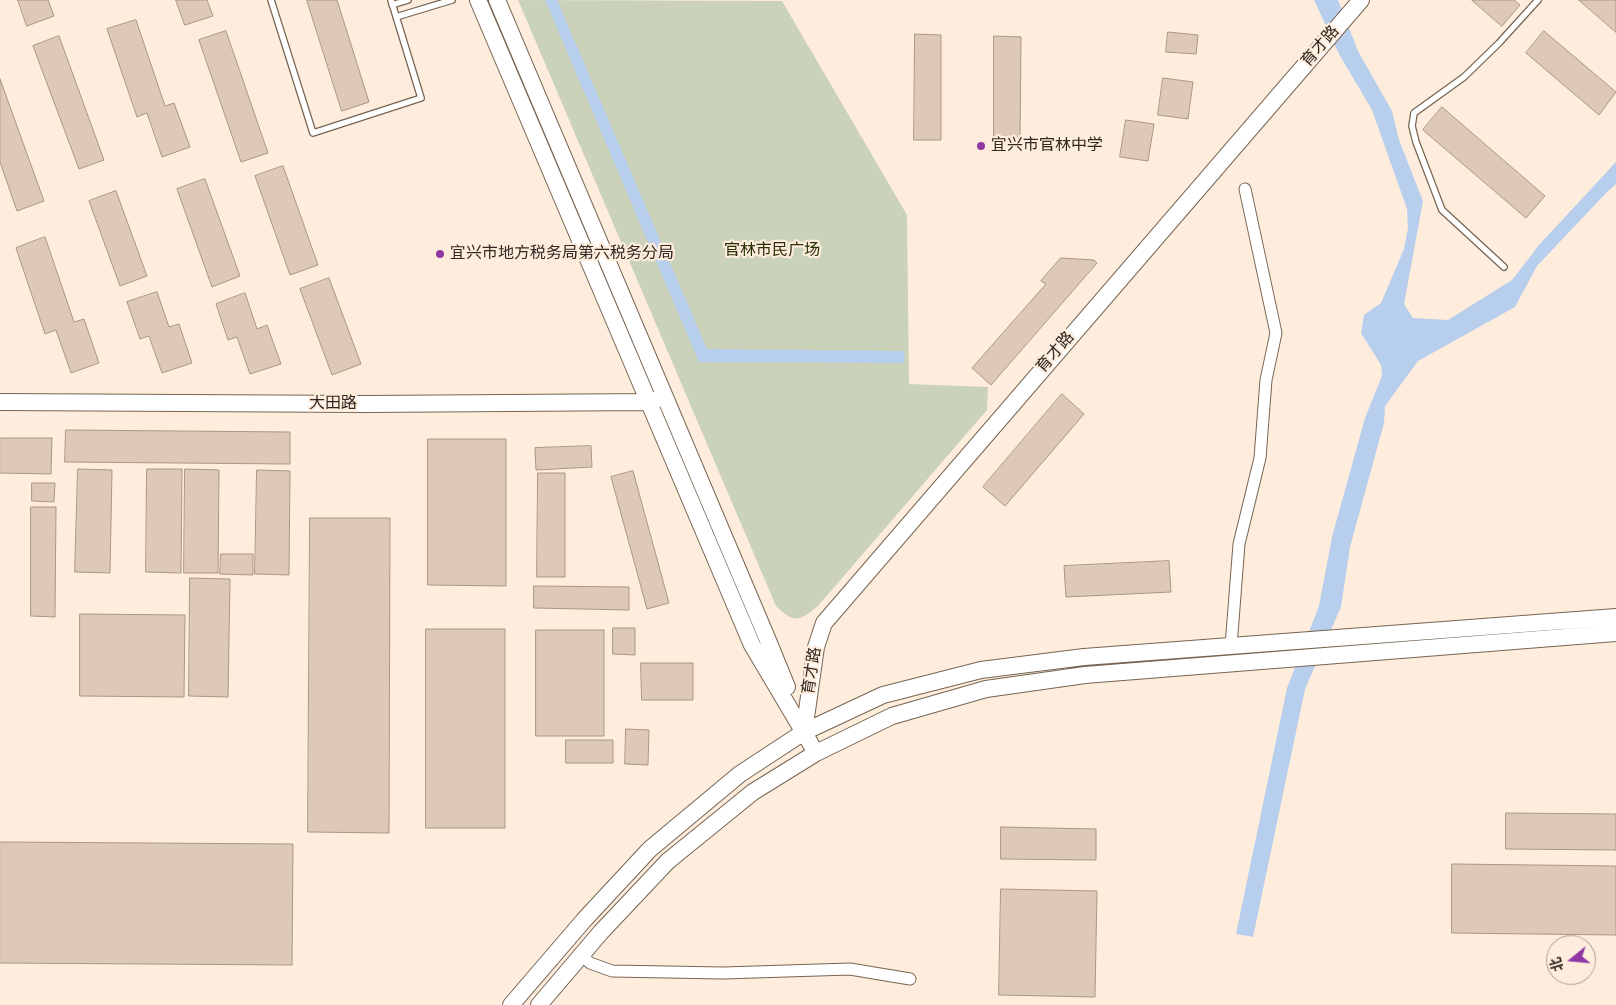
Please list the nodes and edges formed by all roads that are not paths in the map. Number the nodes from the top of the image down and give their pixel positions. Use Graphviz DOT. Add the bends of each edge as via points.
graph roads {
  1 [pos="271,0"];
  2 [pos="408,0"];
  3 [pos="452,0"];
  4 [pos="478,0"];
  5 [pos="497,0"];
  6 [pos="1361,0"];
  7 [pos="1538,0"];
  8 [pos="392,2"];
  9 [pos="396,17"];
  10 [pos="1245,189"];
  11 [pos="1504,267"];
  12 [pos="665,396"];
  13 [pos="0,402"];
  14 [pos="649,402"];
  15 [pos="1616,616"];
  16 [pos="1616,633"];
  17 [pos="1230,646"];
  18 [pos="804,732"];
  19 [pos="816,753"];
  20 [pos="581,955"];
  21 [pos="910,979"];
  22 [pos="511,1005"];
  23 [pos="539,1005"];
  1 -- 9 [label="lane" via="313,133 421,98"];
  2 -- 8 [label="lane"];
  3 -- 9 [label="lane"];
  4 -- 14 [label="main road"];
  5 -- 12 [label="main road"];
  6 -- 18 [label="main road, 育才路" via="824,623 816,647"];
  7 -- 11 [label="lane" via="1464,77 1414,113 1412,126 1442,210"];
  8 -- 9 [label="lane"];
  10 -- 17 [label="street" via="1276,333 1266,380 1260,458 1239,544"];
  12 -- 14 [label="main road, 大田路"];
  12 -- 18 [label="main road"];
  13 -- 14 [label="main road, 大田路"];
  14 -- 18 [label="main road" via="752,645"];
  15 -- 17 [label="main road"];
  16 -- 19 [label="main road" via="1086,675 986,689 892,716"];
  17 -- 18 [label="main road" via="1084,657 981,670 882,695"];
  18 -- 19 [label="main road"];
  18 -- 22 [label="main road" via="740,774 650,849"];
  19 -- 20 [label="main road" via="753,792 668,861"];
  20 -- 21 [label="street" via="590,964 612,971 723,973 850,969"];
  20 -- 23 [label="main road"];
}
